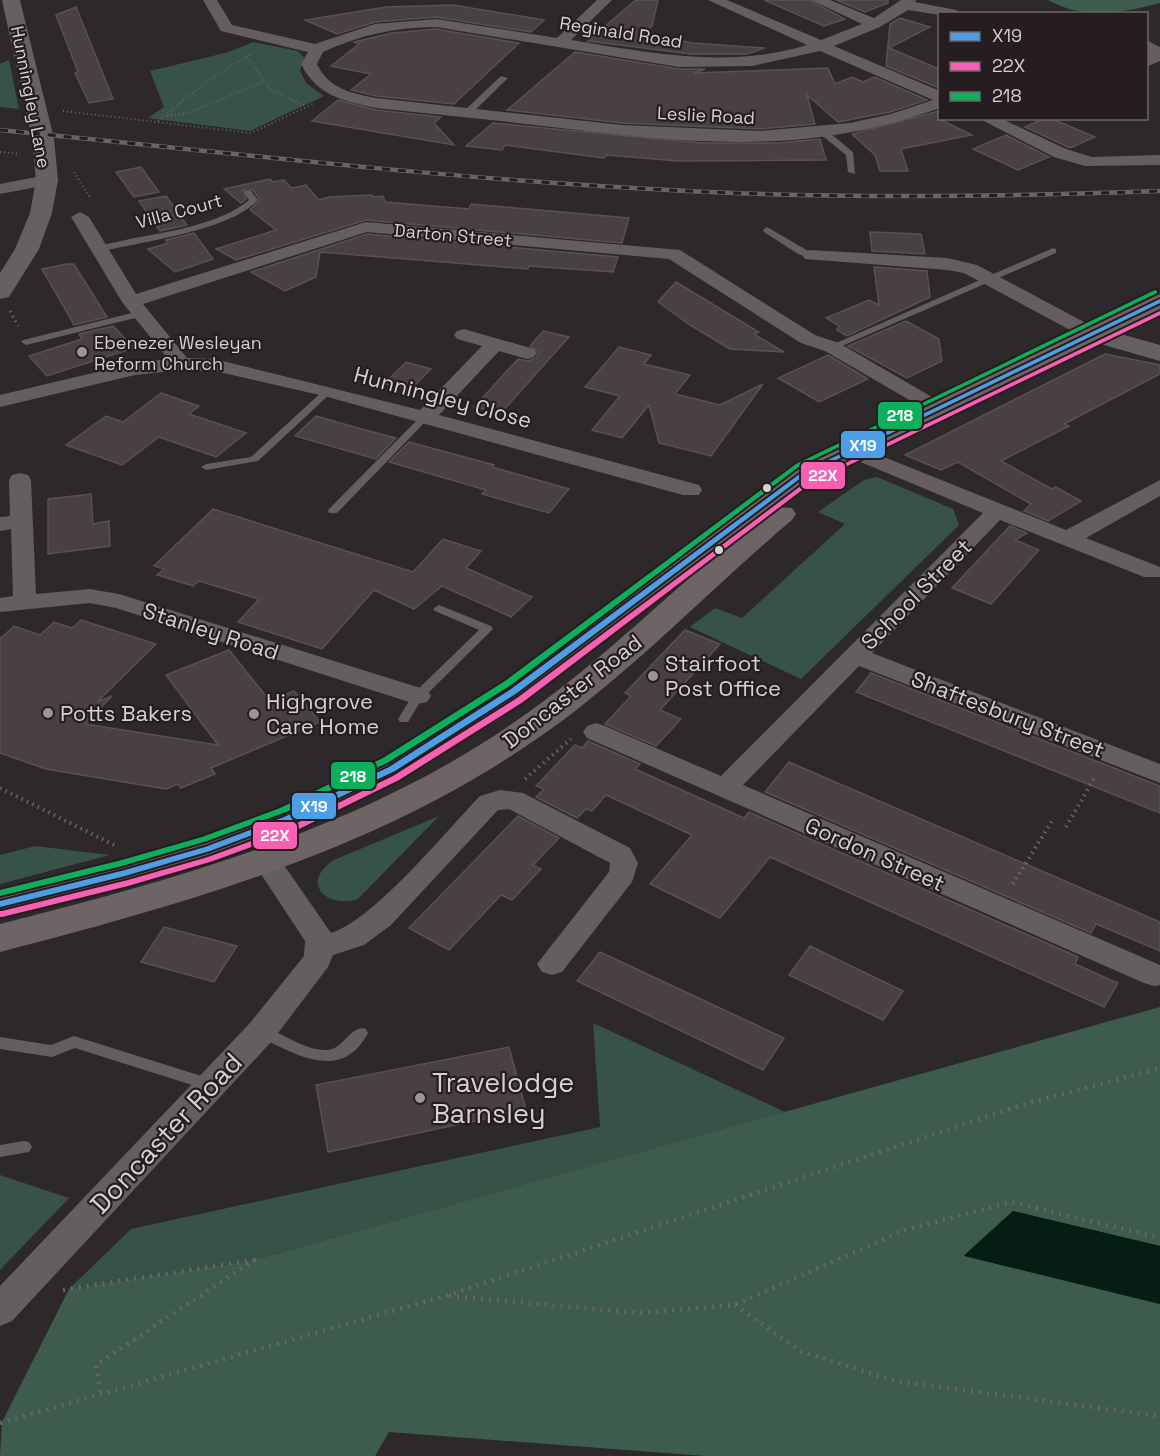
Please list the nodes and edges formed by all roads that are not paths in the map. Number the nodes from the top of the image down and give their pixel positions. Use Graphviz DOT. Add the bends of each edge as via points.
graph roads {
  1 [pos="11,0"];
  2 [pos="210,0"];
  3 [pos="605,0"];
  4 [pos="715,0"];
  5 [pos="818,0"];
  6 [pos="907,3"];
  7 [pos="947,12"];
  8 [pos="875,24"];
  9 [pos="1149,37"];
  10 [pos="561,42"];
  11 [pos="822,47"];
  12 [pos="317,49"];
  13 [pos="1148,62"];
  14 [pos="504,78"];
  15 [pos="938,97"];
  16 [pos="938,103"];
  17 [pos="467,113"];
  18 [pos="990,120"];
  19 [pos="823,132"];
  20 [pos="1160,160"];
  21 [pos="852,172"];
  22 [pos="47,180"];
  23 [pos="0,189"];
  24 [pos="248,193"];
  25 [pos="80,217"];
  26 [pos="767,230"];
  27 [pos="99,249"];
  28 [pos="1053,251"];
  29 [pos="811,255"];
  30 [pos="990,278"];
  31 [pos="0,292"];
  32 [pos="1160,301"];
  33 [pos="136,308"];
  34 [pos="1092,334"];
  35 [pos="464,336"];
  36 [pos="26,342"];
  37 [pos="495,344"];
  38 [pos="832,347"];
  39 [pos="527,353"];
  40 [pos="1160,354"];
  41 [pos="181,364"];
  42 [pos="328,391"];
  43 [pos="0,401"];
  44 [pos="937,408"];
  45 [pos="425,417"];
  46 [pos="845,456"];
  47 [pos="206,467"];
  48 [pos="20,480"];
  49 [pos="1160,487"];
  50 [pos="691,490"];
  51 [pos="333,511"];
  52 [pos="998,511"];
  53 [pos="11,523"];
  54 [pos="1067,539"];
  55 [pos="1152,572"];
  56 [pos="25,600"];
  57 [pos="0,605"];
  58 [pos="439,609"];
  59 [pos="855,655"];
  60 [pos="418,696"];
  61 [pos="404,719"];
  62 [pos="596,732"];
  63 [pos="1160,774"];
  64 [pos="725,788"];
  65 [pos="267,861"];
  66 [pos="0,904"];
  67 [pos="0,938"];
  68 [pos="321,948"];
  69 [pos="552,964"];
  70 [pos="1154,975"];
  71 [pos="261,1032"];
  72 [pos="361,1033"];
  73 [pos="0,1043"];
  74 [pos="212,1086"];
  75 [pos="24,1148"];
  76 [pos="0,1151"];
  77 [pos="6,1304"];
  1 -- 22 [label="main road, Hunningley Lane" via="36,107"];
  2 -- 12 [label="street" via="226,28"];
  3 -- 10 [label="street"];
  4 -- 11 [label="street"];
  5 -- 8 [label="street"];
  6 -- 7 [label="street"];
  6 -- 8 [label="street, Reginald Road"];
  8 -- 11 [label="street, Reginald Road"];
  9 -- 13 [label="street" via="1160,54"];
  10 -- 11 [label="street, Reginald Road" via="718,65 762,62"];
  10 -- 12 [label="street, Reginald Road" via="415,22 355,31"];
  11 -- 15 [label="street"];
  12 -- 17 [label="street, Leslie Road" via="309,64 314,78 337,93 376,103"];
  14 -- 17 [label="lane"];
  16 -- 19 [label="street, Leslie Road" via="864,126"];
  17 -- 19 [label="street, Leslie Road" via="708,137 763,138"];
  18 -- 20 [label="street" via="1060,153 1091,162"];
  19 -- 21 [label="lane" via="850,154"];
  22 -- 23 [label="street"];
  22 -- 31 [label="main road, Hunningley Lane" via="41,213 27,249"];
  24 -- 27 [label="lane, Villa Court" via="255,200 243,210 173,233"];
  25 -- 27 [label="street"];
  26 -- 29 [label="lane"];
  27 -- 33 [label="street"];
  28 -- 30 [label="lane"];
  29 -- 30 [label="street" via="850,265 947,264"];
  30 -- 34 [label="street"];
  30 -- 38 [label="lane"];
  32 -- 34 [label="highway, Doncaster Road"];
  33 -- 36 [label="lane"];
  33 -- 38 [label="street, Darton Street" via="366,227 674,254 778,311 808,339"];
  33 -- 41 [label="street"];
  34 -- 40 [label="main road"];
  34 -- 44 [label="highway, Doncaster Road"];
  35 -- 37 [label="street"];
  37 -- 39 [label="street"];
  37 -- 45 [label="street"];
  38 -- 44 [label="street, Darton Street"];
  41 -- 42 [label="street, Hunningley Close" via="215,364"];
  41 -- 43 [label="street, Hunningley Close" via="135,369"];
  42 -- 45 [label="street, Hunningley Close"];
  42 -- 47 [label="lane" via="254,459"];
  44 -- 46 [label="highway, Doncaster Road"];
  45 -- 50 [label="street, Hunningley Close"];
  45 -- 51 [label="lane"];
  46 -- 52 [label="street"];
  46 -- 65 [label="highway, Doncaster Road" via="812,489 536,724 469,767 379,815"];
  46 -- 66 [label="highway, Doncaster Road" via="803,474 754,508 548,667 477,716 329,801 201,853"];
  48 -- 53 [label="street"];
  49 -- 54 [label="street"];
  52 -- 54 [label="street"];
  52 -- 59 [label="street, School Street"];
  53 -- 56 [label="street"];
  54 -- 55 [label="street"];
  56 -- 57 [label="street, Stanley Road"];
  56 -- 60 [label="street, Stanley Road" via="90,596 118,601"];
  58 -- 60 [label="lane" via="487,629"];
  59 -- 63 [label="street, Shaftesbury Street"];
  59 -- 64 [label="street, School Street"];
  60 -- 61 [label="lane"];
  62 -- 64 [label="street, Gordon Street"];
  64 -- 70 [label="street, Gordon Street"];
  65 -- 67 [label="highway, Doncaster Road" via="136,903"];
  65 -- 68 [label="street" via="314,928"];
  68 -- 69 [label="street" via="354,937 381,917 489,803 512,802 620,855 624,863 622,875"];
  68 -- 71 [label="street, Doncaster Road" via="300,986"];
  71 -- 72 [label="lane" via="312,1053 331,1056 347,1048"];
  71 -- 74 [label="street, Doncaster Road"];
  73 -- 74 [label="lane" via="52,1051 74,1042"];
  74 -- 77 [label="street, Doncaster Road"];
  75 -- 76 [label="lane"];
}
